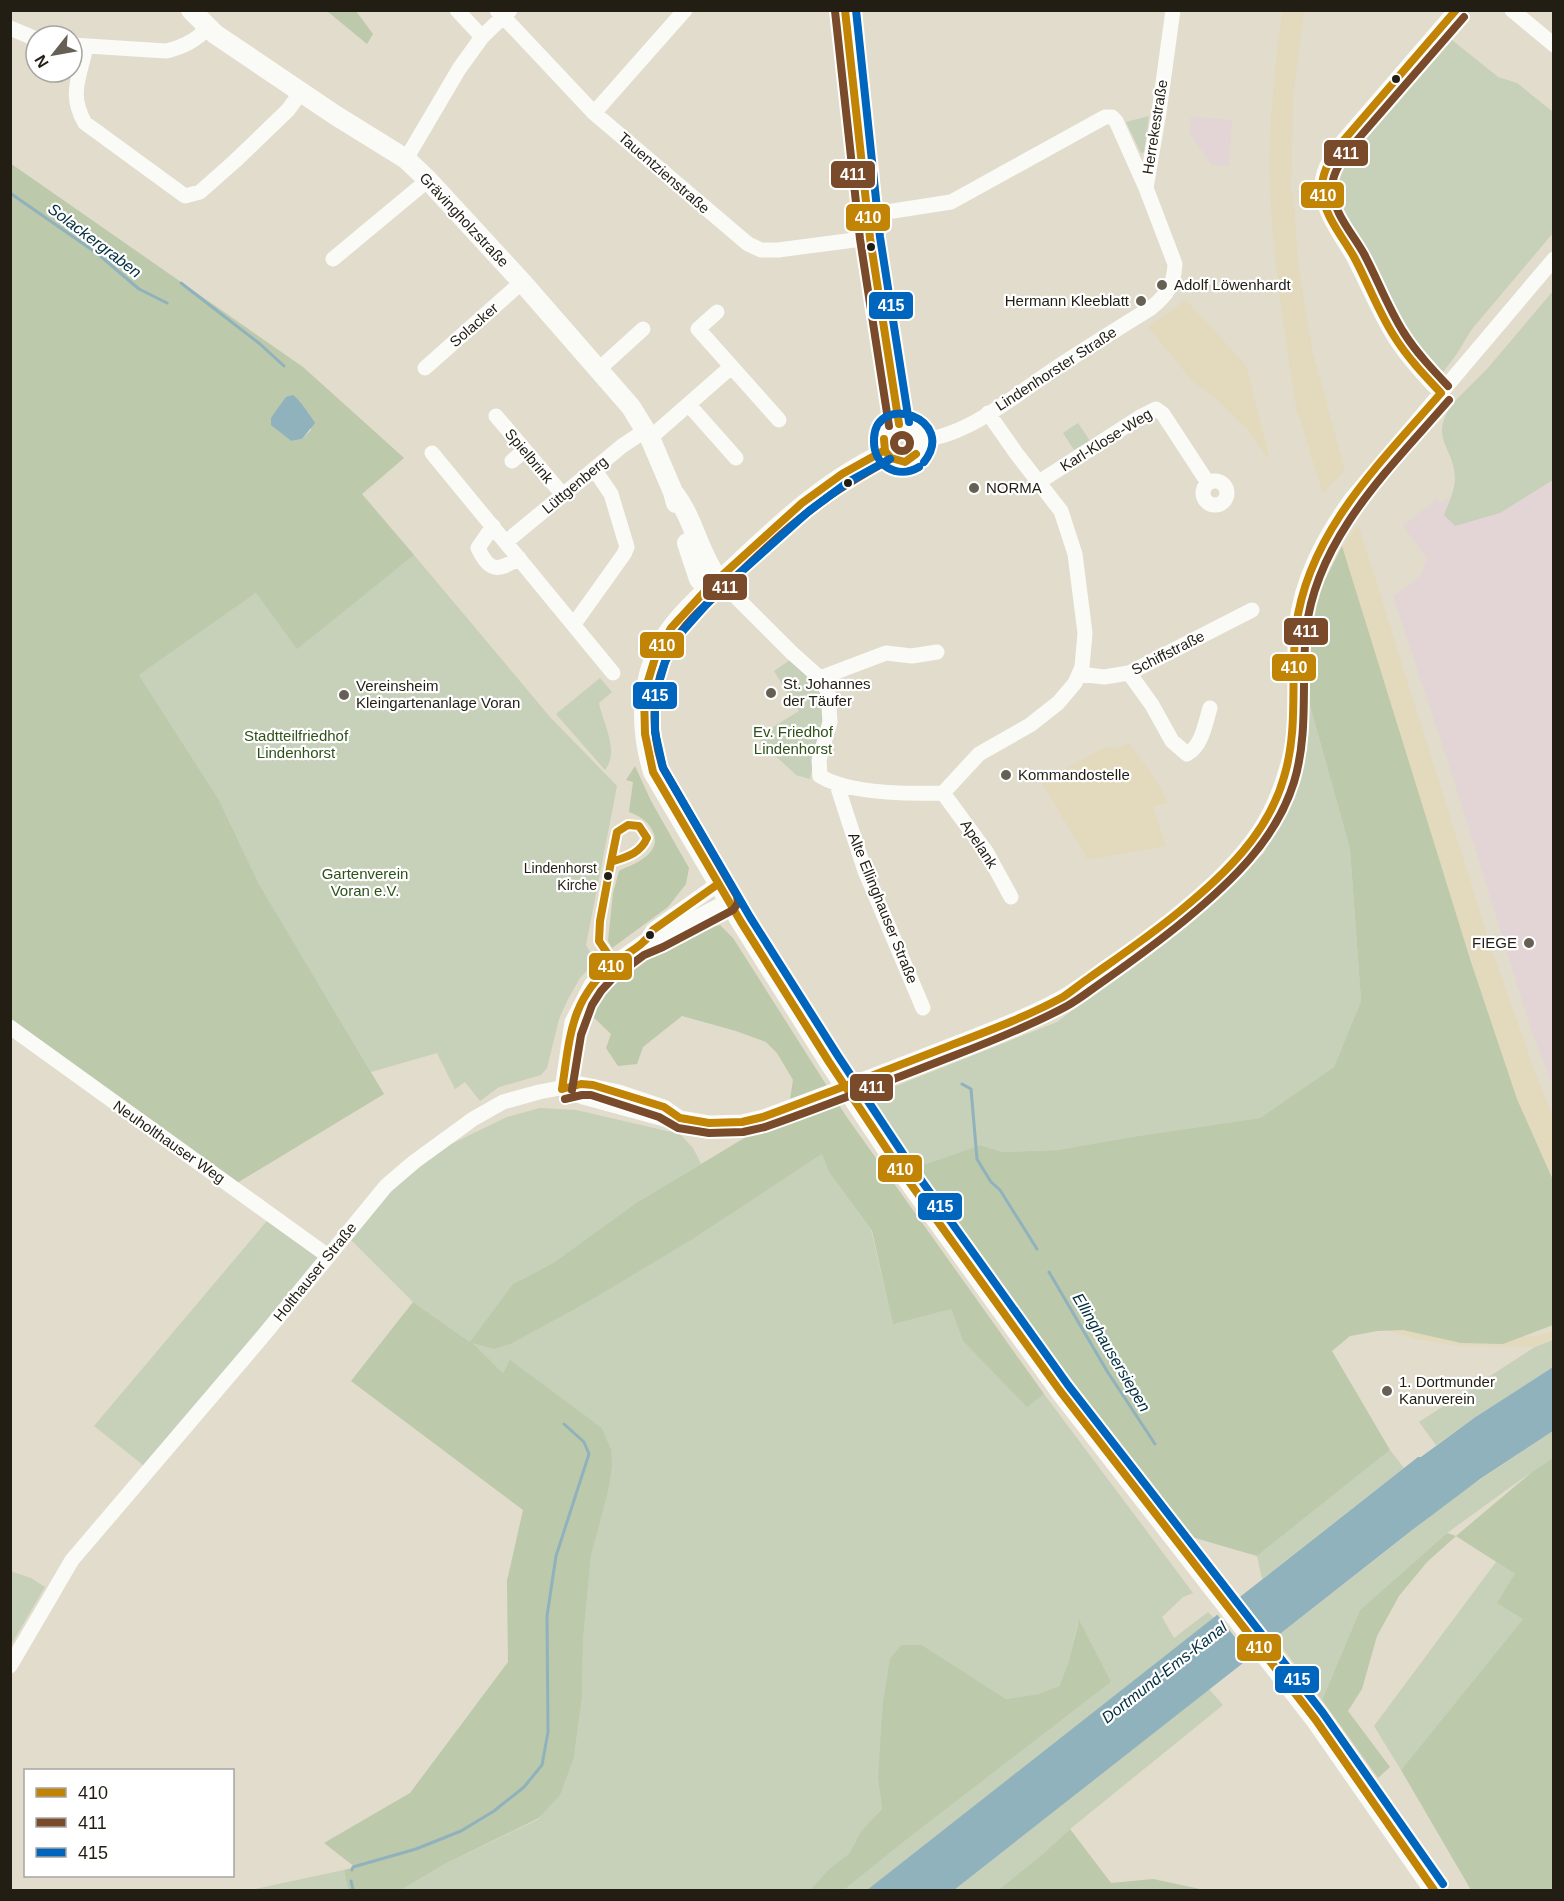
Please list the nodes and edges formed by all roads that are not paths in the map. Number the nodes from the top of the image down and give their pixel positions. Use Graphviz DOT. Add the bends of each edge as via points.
graph roads {
  1 [pos="191,10"];
  2 [pos="685,10"];
  3 [pos="845,10"];
  4 [pos="1173,10"];
  5 [pos="1456,10"];
  6 [pos="1512,10"];
  7 [pos="503,13"];
  8 [pos="466,14"];
  9 [pos="10,28"];
  10 [pos="208,28"];
  11 [pos="24,34"];
  12 [pos="482,37"];
  13 [pos="1554,45"];
  14 [pos="84,46"];
  15 [pos="76,84"];
  16 [pos="301,92"];
  17 [pos="594,113"];
  18 [pos="406,159"];
  19 [pos="428,180"];
  20 [pos="1146,188"];
  21 [pos="867,215"];
  22 [pos="870,238"];
  23 [pos="333,259"];
  24 [pos="1554,259"];
  25 [pos="1174,275"];
  26 [pos="522,282"];
  27 [pos="717,312"];
  28 [pos="643,330"];
  29 [pos="731,366"];
  30 [pos="425,368"];
  31 [pos="599,369"];
  32 [pos="1441,393"];
  33 [pos="689,405"];
  34 [pos="988,413"];
  35 [pos="496,416"];
  36 [pos="779,420"];
  37 [pos="899,424"];
  38 [pos="648,434"];
  39 [pos="921,440"];
  40 [pos="525,450"];
  41 [pos="885,450"];
  42 [pos="432,453"];
  43 [pos="736,458"];
  44 [pos="512,461"];
  45 [pos="594,469"];
  46 [pos="1039,482"];
  47 [pos="1208,483"];
  48 [pos="563,495"];
  49 [pos="493,526"];
  50 [pos="506,542"];
  51 [pos="519,558"];
  52 [pos="713,584"];
  53 [pos="1252,610"];
  54 [pos="574,624"];
  55 [pos="937,652"];
  56 [pos="614,673"];
  57 [pos="1128,673"];
  58 [pos="1080,674"];
  59 [pos="820,678"];
  60 [pos="1210,708"];
  61 [pos="837,785"];
  62 [pos="943,793"];
  63 [pos="718,884"];
  64 [pos="1011,897"];
  65 [pos="728,901"];
  66 [pos="647,940"];
  67 [pos="923,1008"];
  68 [pos="10,1027"];
  69 [pos="562,1089"];
  70 [pos="328,1256"];
  71 [pos="12,1658"];
  72 [pos="1434,1890"];
  1 -- 10 [label="main road, Grävingholzstraße"];
  2 -- 17 [label="street"];
  3 -- 21 [label="street"];
  4 -- 20 [label="street, Herrekestraße"];
  5 -- 32 [label="street" via="1337,148 1325,166 1322,190 1330,217 1389,329"];
  6 -- 13 [label="street"];
  7 -- 12 [label="street"];
  7 -- 17 [label="street, Tauentzienstraße"];
  8 -- 12 [label="street"];
  9 -- 11 [label="street"];
  10 -- 14 [label="street" via="196,40 166,51"];
  10 -- 16 [label="main road, Grävingholzstraße"];
  12 -- 18 [label="street"];
  15 -- 16 [label="street" via="77,110 85,123 185,196 200,192 261,138"];
  16 -- 18 [label="main road, Grävingholzstraße"];
  17 -- 22 [label="street, Tauentzienstraße" via="723,225 760,250"];
  18 -- 19 [label="main road, Grävingholzstraße"];
  19 -- 23 [label="street"];
  19 -- 26 [label="main road, Grävingholzstraße"];
  20 -- 21 [label="street" via="1116,121 1105,117 951,202"];
  20 -- 25 [label="street, Herrekestraße" via="1175,264"];
  21 -- 22 [label="street"];
  22 -- 37 [label="street"];
  24 -- 32 [label="street, Holthauser Straße"];
  25 -- 34 [label="street, Lindenhorster Straße" via="1166,295 1151,308"];
  26 -- 30 [label="street, Solacker"];
  26 -- 31 [label="main road, Grävingholzstraße"];
  27 -- 29 [label="street" via="698,329"];
  28 -- 31 [label="street"];
  29 -- 33 [label="street, Lüttgenberg"];
  29 -- 36 [label="street"];
  31 -- 38 [label="main road, Grävingholzstraße" via="631,406"];
  32 -- 69 [label="street, Holthauser Straße" via="1351,499 1316,557 1296,626 1295,710 1288,765 1277,798 1259,831 1236,860 1130,950 1059,999 1022,1016 763,1117 709,1123 680,1118 664,1107 592,1085"];
  33 -- 38 [label="street, Lüttgenberg"];
  33 -- 43 [label="street"];
  34 -- 39 [label="street, Lindenhorster Straße" via="955,432"];
  34 -- 46 [label="street"];
  35 -- 40 [label="street, Spielbrink"];
  37 -- 39 [label="street" via="911,425"];
  37 -- 41 [label="street" via="886,433"];
  38 -- 45 [label="street, Lüttgenberg" via="638,434"];
  38 -- 52 [label="main road, Grävingholzstraße" via="673,492 695,570 699,579"];
  39 -- 41 [label="street" via="919,452 910,460 898,461"];
  40 -- 44 [label="street"];
  40 -- 48 [label="street, Spielbrink"];
  41 -- 52 [label="street" via="789,512"];
  42 -- 49 [label="street"];
  45 -- 48 [label="street, Lüttgenberg"];
  45 -- 54 [label="street" via="611,494 627,547"];
  46 -- 47 [label="street, Karl-Klose-Weg" via="1156,409"];
  46 -- 58 [label="street" via="1061,511 1074,554 1084,633"];
  48 -- 50 [label="street, Lüttgenberg"];
  49 -- 50 [label="street"];
  49 -- 51 [label="street" via="478,548 484,561 492,567 505,567"];
  50 -- 51 [label="street"];
  51 -- 54 [label="street"];
  52 -- 59 [label="street"];
  52 -- 63 [label="main road" via="664,639 644,698 645,738 653,772"];
  53 -- 57 [label="street, Schiffstraße"];
  54 -- 56 [label="street"];
  55 -- 59 [label="street" via="912,656 886,653"];
  57 -- 58 [label="street, Schiffstraße" via="1104,677"];
  57 -- 60 [label="street" via="1173,741 1187,754 1199,742"];
  58 -- 62 [label="street" via="1052,709 979,754"];
  59 -- 61 [label="street, Alte Ellinghauser Straße" via="828,692 830,722 819,760 820,776"];
  61 -- 62 [label="street" via="889,792"];
  61 -- 67 [label="street, Alte Ellinghauser Straße" via="865,871"];
  62 -- 64 [label="street, Apelank" via="987,853"];
  63 -- 65 [label="main road"];
  63 -- 66 [label="street" via="654,930"];
  65 -- 66 [label="street"];
  65 -- 72 [label="main road" via="859,1109 964,1259 1060,1391 1315,1719"];
  66 -- 69 [label="street" via="614,963 584,996 572,1022"];
  68 -- 70 [label="street, Neuholthauser Weg"];
  69 -- 70 [label="street, Holthauser Straße" via="503,1102 440,1142 386,1186"];
  70 -- 71 [label="street, Holthauser Straße" via="72,1560"];
}
